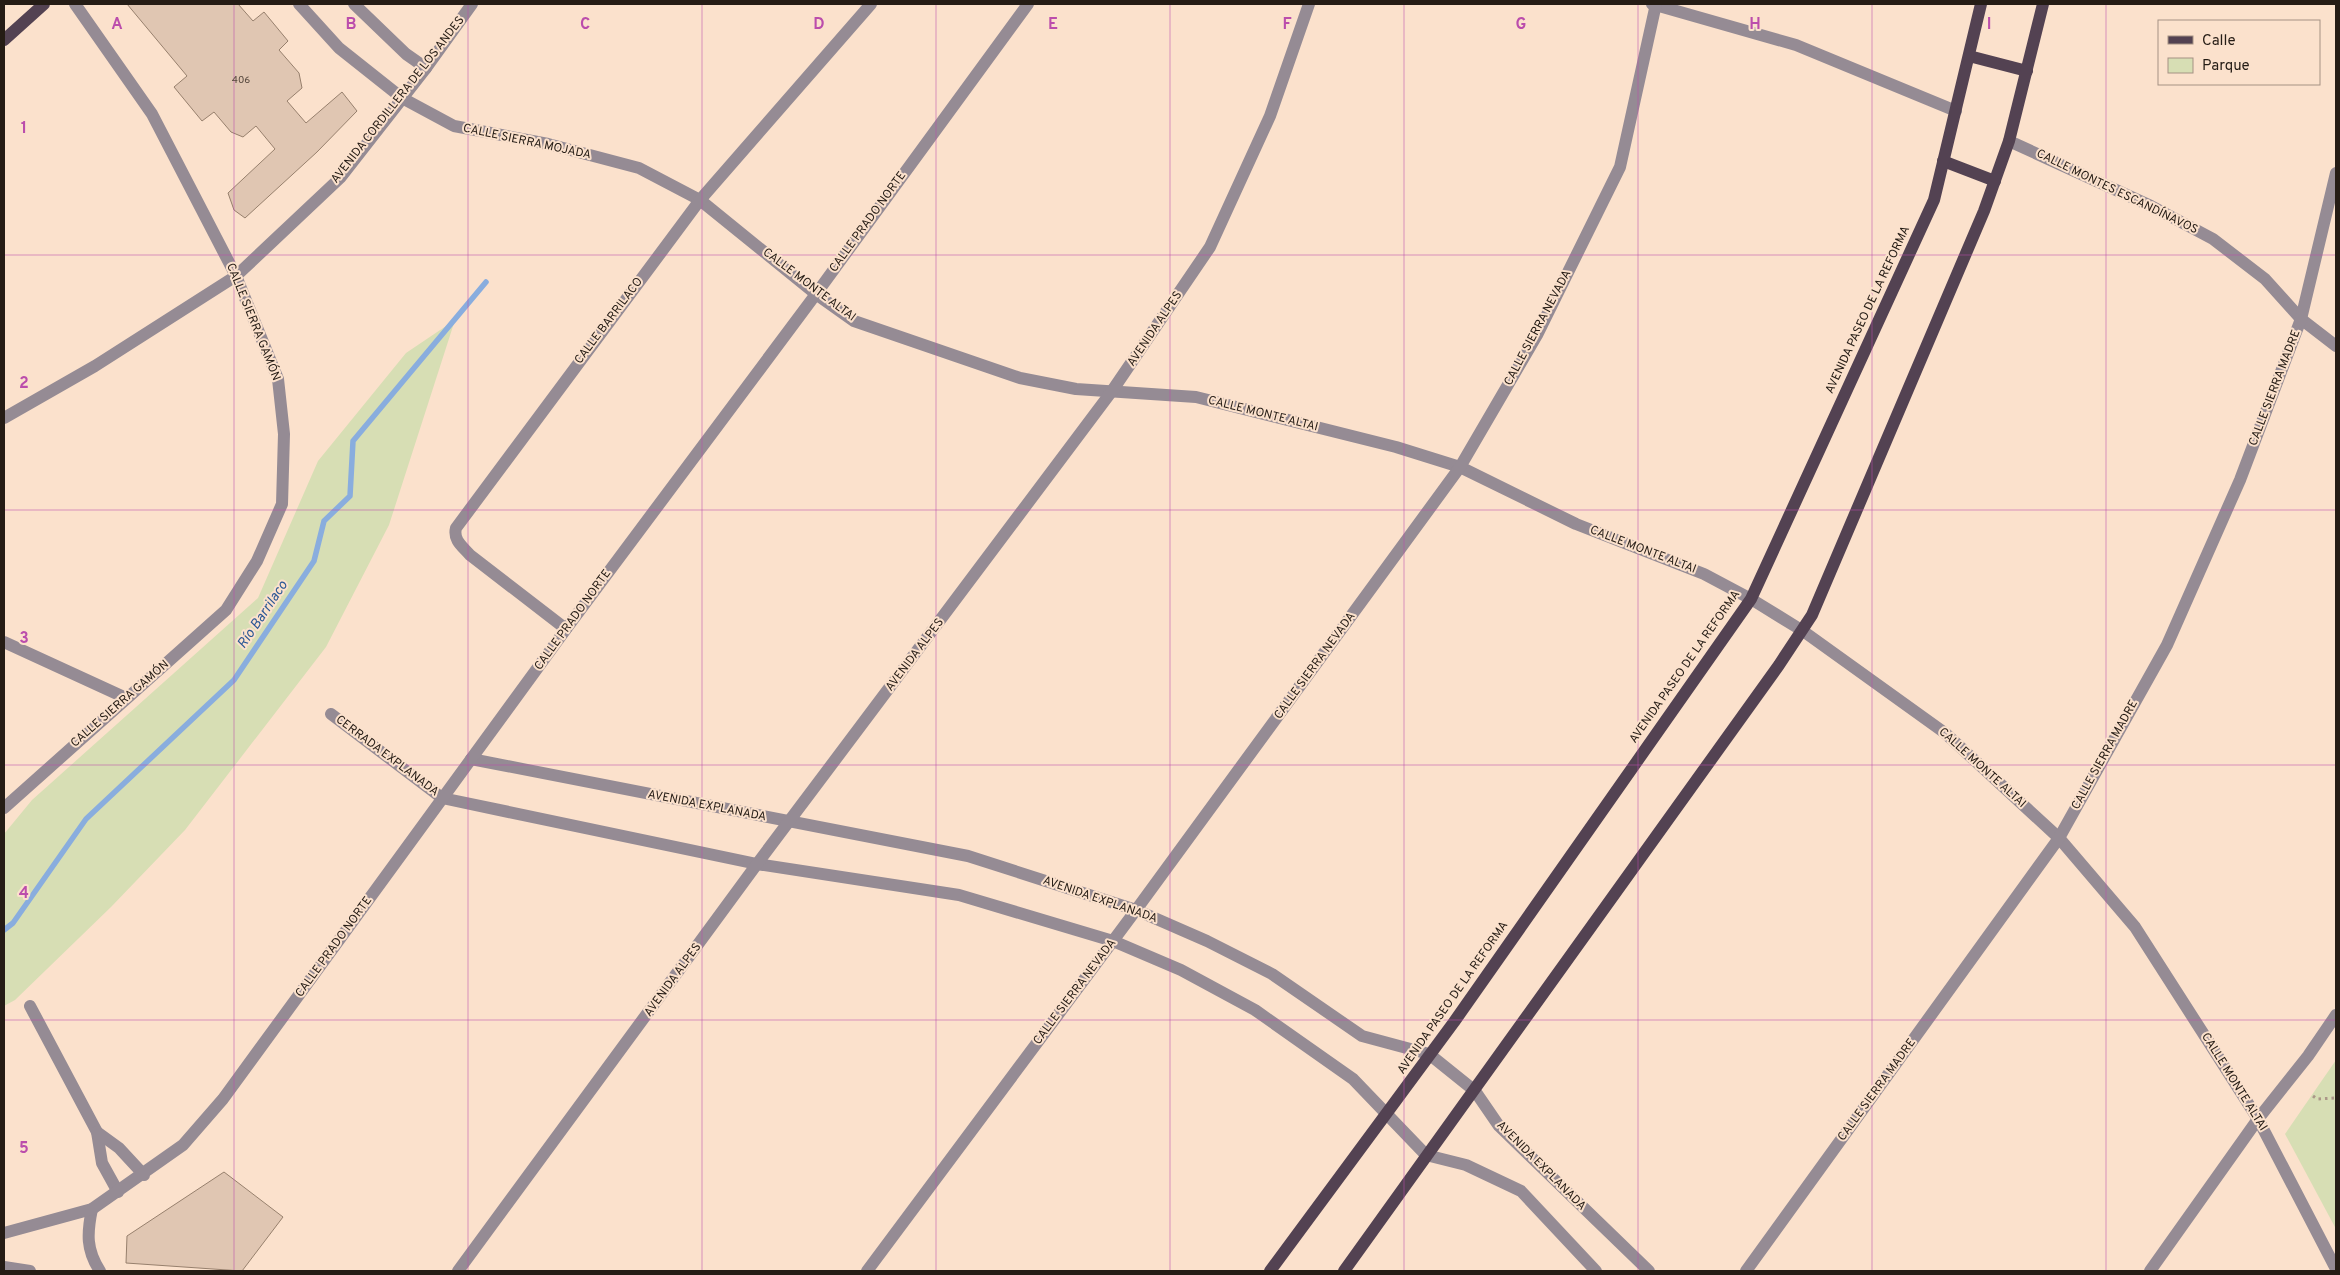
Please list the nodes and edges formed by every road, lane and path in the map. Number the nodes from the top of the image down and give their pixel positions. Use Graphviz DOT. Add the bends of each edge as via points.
graph roads {
  1 [pos="44,4"];
  2 [pos="74,4"];
  3 [pos="299,4"];
  4 [pos="354,4"];
  5 [pos="472,4"];
  6 [pos="871,4"];
  7 [pos="1028,4"];
  8 [pos="1309,4"];
  9 [pos="1655,4"];
  10 [pos="1981,4"];
  11 [pos="2043,4"];
  12 [pos="4,40"];
  13 [pos="1969,56"];
  14 [pos="426,68"];
  15 [pos="2027,71"];
  16 [pos="402,98"];
  17 [pos="1956,111"];
  18 [pos="2009,141"];
  19 [pos="1943,161"];
  20 [pos="2336,173"];
  21 [pos="1995,181"];
  22 [pos="700,200"];
  23 [pos="236,276"];
  24 [pos="816,294"];
  25 [pos="2301,319"];
  26 [pos="2336,346"];
  27 [pos="1112,391"];
  28 [pos="4,418"];
  29 [pos="1460,467"];
  30 [pos="1751,599"];
  31 [pos="566,629"];
  32 [pos="1803,631"];
  33 [pos="4,642"];
  34 [pos="126,698"];
  35 [pos="331,714"];
  36 [pos="471,759"];
  37 [pos="442,798"];
  38 [pos="4,808"];
  39 [pos="790,823"];
  40 [pos="2059,838"];
  41 [pos="757,864"];
  42 [pos="1136,910"];
  43 [pos="1113,942"];
  44 [pos="30,1006"];
  45 [pos="2336,1015"];
  46 [pos="1429,1054"];
  47 [pos="1475,1091"];
  48 [pos="2313,1096"];
  49 [pos="2336,1098"];
  50 [pos="1386,1115"];
  51 [pos="2258,1119"];
  52 [pos="97,1132"];
  53 [pos="1426,1155"];
  54 [pos="144,1175"];
  55 [pos="118,1192"];
  56 [pos="92,1209"];
  57 [pos="4,1233"];
  58 [pos="4,1267"];
  59 [pos="2336,1269"];
  60 [pos="30,1271"];
  61 [pos="100,1271"];
  62 [pos="458,1271"];
  63 [pos="867,1271"];
  64 [pos="1270,1271"];
  65 [pos="1344,1271"];
  66 [pos="1596,1271"];
  67 [pos="1649,1271"];
  68 [pos="1746,1271"];
  69 [pos="2150,1271"];
  1 -- 12 [label="main road"];
  2 -- 23 [label="street, CALLE SIERRA GAMÓN" via="152,114"];
  3 -- 16 [label="street, CALLE SIERRA MOJADA" via="339,48"];
  4 -- 14 [label="street" via="406,54"];
  5 -- 14 [label="street, AVENIDA CORDILLERA DE LOS ANDES"];
  6 -- 22 [label="street, CALLE BARRILACO"];
  7 -- 24 [label="street, CALLE PRADO NORTE"];
  8 -- 27 [label="street, AVENIDA ALPES" via="1270,116 1210,246"];
  9 -- 17 [label="street" via="1796,45"];
  9 -- 29 [label="street, CALLE SIERRA NEVADA" via="1620,167 1537,335"];
  10 -- 13 [label="main road, AVENIDA PASEO DE LA REFORMA"];
  11 -- 15 [label="main road"];
  13 -- 15 [label="main road"];
  13 -- 17 [label="main road, AVENIDA PASEO DE LA REFORMA"];
  14 -- 16 [label="street, AVENIDA CORDILLERA DE LOS ANDES"];
  15 -- 18 [label="main road"];
  16 -- 22 [label="street, CALLE SIERRA MOJADA" via="454,126 548,144 638,168"];
  16 -- 23 [label="street, AVENIDA CORDILLERA DE LOS ANDES" via="340,178"];
  17 -- 19 [label="main road, AVENIDA PASEO DE LA REFORMA"];
  18 -- 21 [label="main road"];
  18 -- 25 [label="street, CALLE MONTES ESCANDÍNAVOS" via="2151,206 2213,239 2265,279"];
  19 -- 21 [label="main road"];
  19 -- 30 [label="main road, AVENIDA PASEO DE LA REFORMA" via="1934,200"];
  20 -- 25 [label="street, CALLE SIERRA MADRE"];
  21 -- 32 [label="main road"];
  22 -- 24 [label="street, CALLE MONTE ALTAI"];
  22 -- 31 [label="street, CALLE BARRILACO" via="454,534 470,555"];
  23 -- 28 [label="street, AVENIDA CORDILLERA DE LOS ANDES" via="95,366"];
  23 -- 34 [label="street, CALLE SIERRA GAMÓN" via="278,379 284,434 282,504 257,561 226,610"];
  24 -- 27 [label="street, CALLE MONTE ALTAI" via="854,321 1020,378 1076,389"];
  24 -- 31 [label="street, CALLE PRADO NORTE"];
  25 -- 26 [label="street, CALLE MONTES ESCANDÍNAVOS"];
  25 -- 40 [label="street, CALLE SIERRA MADRE" via="2240,480 2167,645"];
  27 -- 29 [label="street, CALLE MONTE ALTAI" via="1196,397 1396,447"];
  27 -- 39 [label="street, AVENIDA ALPES"];
  29 -- 30 [label="street, CALLE MONTE ALTAI" via="1576,524 1704,574"];
  29 -- 42 [label="street, CALLE SIERRA NEVADA"];
  30 -- 32 [label="street, CALLE MONTE ALTAI"];
  30 -- 46 [label="main road, AVENIDA PASEO DE LA REFORMA"];
  31 -- 36 [label="street, CALLE PRADO NORTE"];
  32 -- 40 [label="street, CALLE MONTE ALTAI" via="1945,733"];
  32 -- 47 [label="main road"];
  33 -- 34 [label="street"];
  34 -- 38 [label="street, CALLE SIERRA GAMÓN"];
  35 -- 37 [label="street, CERRADA EXPLANADA"];
  36 -- 37 [label="street, CALLE PRADO NORTE"];
  36 -- 39 [label="street, AVENIDA EXPLANADA"];
  37 -- 41 [label="street"];
  37 -- 54 [label="street, CALLE PRADO NORTE" via="223,1099 183,1145"];
  39 -- 41 [label="street, AVENIDA ALPES"];
  39 -- 42 [label="street, AVENIDA EXPLANADA" via="968,856"];
  40 -- 51 [label="street, CALLE MONTE ALTAI" via="2135,927"];
  40 -- 68 [label="street, CALLE SIERRA MADRE"];
  41 -- 43 [label="street" via="959,895"];
  41 -- 62 [label="street, AVENIDA ALPES"];
  42 -- 43 [label="street, CALLE SIERRA NEVADA"];
  42 -- 46 [label="street, AVENIDA EXPLANADA" via="1272,974 1362,1036"];
  43 -- 50 [label="street" via="1181,970 1255,1010 1352,1079"];
  43 -- 63 [label="street, CALLE SIERRA NEVADA"];
  44 -- 52 [label="street"];
  45 -- 51 [label="street"];
  46 -- 47 [label="street, AVENIDA EXPLANADA"];
  46 -- 50 [label="main road, AVENIDA PASEO DE LA REFORMA"];
  47 -- 53 [label="main road"];
  47 -- 67 [label="street, AVENIDA EXPLANADA" via="1499,1126"];
  48 -- 49 [label="path" via="2317,1099"];
  50 -- 53 [label="street"];
  50 -- 64 [label="main road, AVENIDA PASEO DE LA REFORMA"];
  51 -- 59 [label="street, CALLE MONTE ALTAI"];
  51 -- 69 [label="street"];
  52 -- 54 [label="street"];
  52 -- 55 [label="street" via="102,1162"];
  53 -- 65 [label="main road"];
  53 -- 66 [label="street" via="1466,1165 1521,1191"];
  54 -- 55 [label="street, CALLE PRADO NORTE"];
  55 -- 56 [label="street, CALLE PRADO NORTE"];
  56 -- 57 [label="street, CALLE PRADO NORTE"];
  56 -- 61 [label="street" via="87,1235"];
  58 -- 60 [label="street"];
}
